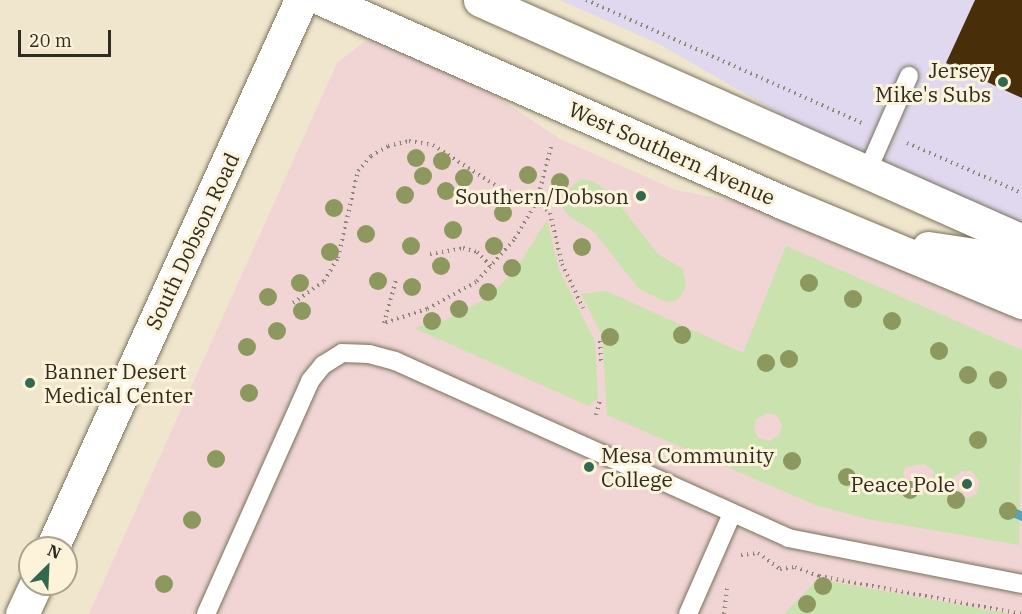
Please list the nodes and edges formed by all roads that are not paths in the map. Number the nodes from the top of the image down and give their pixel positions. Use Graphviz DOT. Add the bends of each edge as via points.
graph roads {
  1 [pos="301,0"];
  2 [pos="324,0"];
  3 [pos="480,0"];
  4 [pos="909,76"];
  5 [pos="867,172"];
  6 [pos="873,239"];
  7 [pos="1022,241"];
  8 [pos="1022,273"];
  9 [pos="1022,302"];
  10 [pos="732,514"];
  11 [pos="57,536"];
  12 [pos="1022,584"];
  13 [pos="30,596"];
  14 [pos="22,614"];
  15 [pos="206,614"];
  16 [pos="688,614"];
  1 -- 11 [label="main road, South Dobson Road"];
  2 -- 6 [label="main road, West Southern Avenue"];
  3 -- 5 [label="main road"];
  4 -- 5 [label="lane"];
  5 -- 7 [label="main road"];
  6 -- 8 [label="main road" via="980,256"];
  6 -- 9 [label="main road, West Southern Avenue"];
  10 -- 12 [label="lane" via="788,538"];
  10 -- 15 [label="lane" via="395,361 369,354 342,353 310,381"];
  10 -- 16 [label="lane"];
  13 -- 14 [label="main road"];
}
